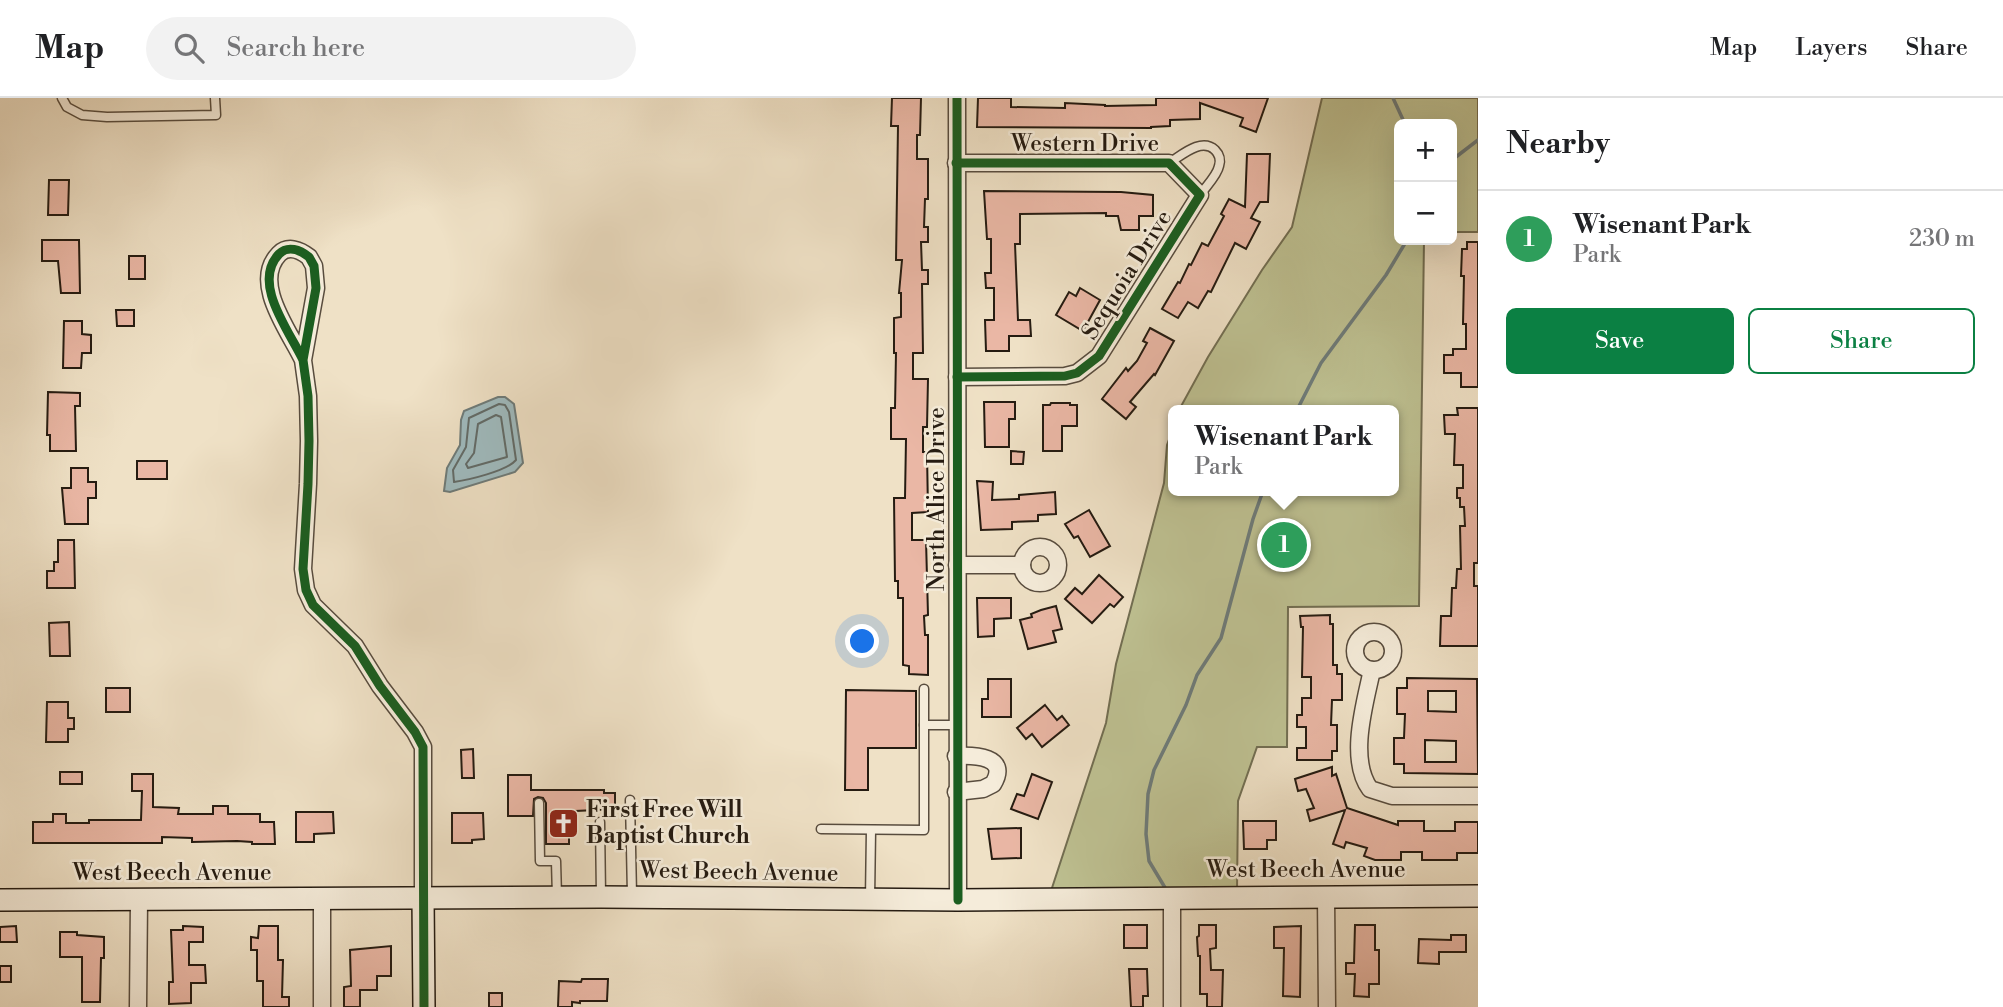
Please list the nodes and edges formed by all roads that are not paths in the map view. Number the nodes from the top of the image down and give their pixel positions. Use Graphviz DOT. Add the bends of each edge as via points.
graph roads {
  1 [pos="62,98"];
  2 [pos="215,98"];
  3 [pos="957,98"];
  4 [pos="956,163"];
  5 [pos="1169,163"];
  6 [pos="1200,195"];
  7 [pos="303,360"];
  8 [pos="957,377"];
  9 [pos="957,565"];
  10 [pos="1022,565"];
  11 [pos="1372,670"];
  12 [pos="924,689"];
  13 [pos="957,724"];
  14 [pos="924,725"];
  15 [pos="956,756"];
  16 [pos="956,792"];
  17 [pos="1478,796"];
  18 [pos="630,800"];
  19 [pos="539,803"];
  20 [pos="600,822"];
  21 [pos="821,830"];
  22 [pos="871,830"];
  23 [pos="1478,896"];
  24 [pos="557,897"];
  25 [pos="601,897"];
  26 [pos="632,897"];
  27 [pos="1172,897"];
  28 [pos="1326,897"];
  29 [pos="322,898"];
  30 [pos="424,898"];
  31 [pos="870,899"];
  32 [pos="0,900"];
  33 [pos="139,900"];
  34 [pos="958,900"];
  35 [pos="138,1007"];
  36 [pos="322,1007"];
  37 [pos="424,1007"];
  38 [pos="1172,1007"];
  39 [pos="1327,1007"];
  1 -- 2 [label="lane" via="66,107 82,114 107,117 216,115"];
  3 -- 4 [label="street, North Alice Drive"];
  4 -- 5 [label="street, Western Drive"];
  4 -- 8 [label="street, North Alice Drive"];
  5 -- 6 [label="street, Western Drive"];
  5 -- 6 [label="lane" via="1198,146 1216,152 1218,169"];
  6 -- 8 [label="street, Sequoia Drive" via="1108,344 1087,367 1065,376"];
  7 -- 7 [label="street" via="316,275 309,257 285,250 279,254 269,285"];
  7 -- 30 [label="street" via="309,442 306,590 313,605 355,646 423,747"];
  8 -- 9 [label="street, North Alice Drive"];
  9 -- 10 [label="street"];
  9 -- 13 [label="street, North Alice Drive"];
  11 -- 17 [label="street" via="1359,758 1370,789 1392,796"];
  12 -- 14 [label="lane"];
  13 -- 14 [label="lane"];
  13 -- 15 [label="street, North Alice Drive"];
  14 -- 22 [label="lane" via="924,830"];
  15 -- 16 [label="street, North Alice Drive"];
  15 -- 16 [label="street" via="990,760 998,771 993,784 984,789"];
  16 -- 34 [label="street, North Alice Drive"];
  18 -- 26 [label="lane"];
  19 -- 24 [label="lane" via="540,861 556,861"];
  20 -- 25 [label="lane"];
  21 -- 22 [label="lane"];
  22 -- 31 [label="lane"];
  23 -- 28 [label="main road, West Beech Avenue"];
  24 -- 25 [label="main road, West Beech Avenue"];
  24 -- 30 [label="main road, West Beech Avenue"];
  25 -- 26 [label="main road, West Beech Avenue"];
  26 -- 31 [label="main road, West Beech Avenue"];
  27 -- 28 [label="main road, West Beech Avenue"];
  27 -- 34 [label="main road, West Beech Avenue"];
  27 -- 38 [label="street"];
  28 -- 39 [label="street"];
  29 -- 30 [label="main road, West Beech Avenue"];
  29 -- 33 [label="main road, West Beech Avenue"];
  29 -- 36 [label="street"];
  30 -- 37 [label="main road"];
  31 -- 34 [label="main road, West Beech Avenue"];
  32 -- 33 [label="main road, West Beech Avenue"];
  33 -- 35 [label="street"];
}
